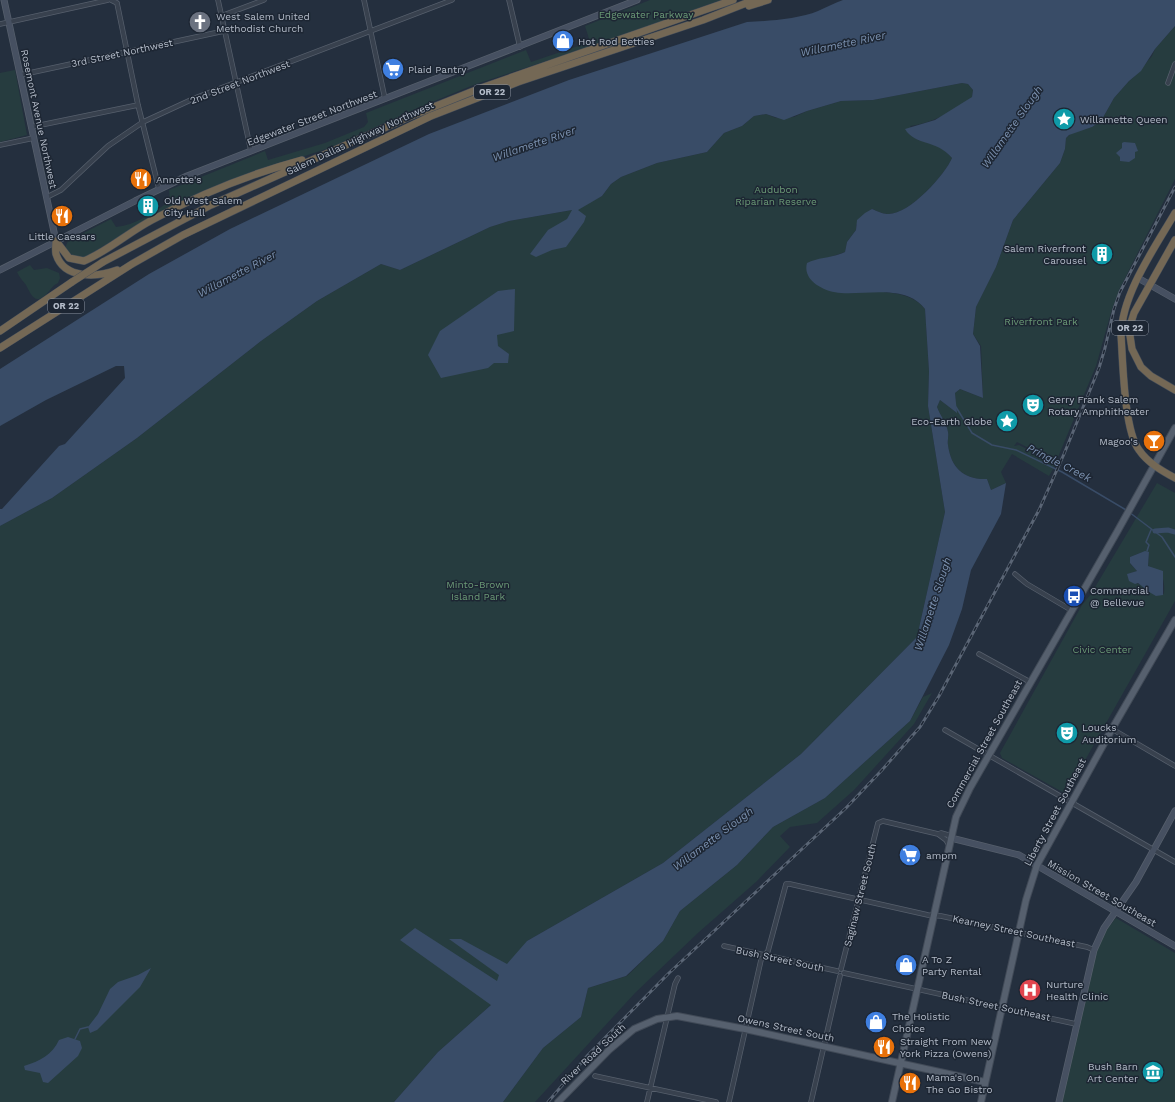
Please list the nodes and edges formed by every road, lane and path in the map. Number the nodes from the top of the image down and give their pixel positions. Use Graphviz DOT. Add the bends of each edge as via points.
graph roads {
  1 [pos="4,0"];
  2 [pos="108,0"];
  3 [pos="111,0"];
  4 [pos="218,0"];
  5 [pos="264,0"];
  6 [pos="364,0"];
  7 [pos="452,0"];
  8 [pos="509,0"];
  9 [pos="637,0"];
  10 [pos="733,0"];
  11 [pos="754,0"];
  12 [pos="768,0"];
  13 [pos="119,2"];
  14 [pos="221,16"];
  15 [pos="703,20"];
  16 [pos="9,22"];
  17 [pos="0,24"];
  18 [pos="224,31"];
  19 [pos="370,31"];
  20 [pos="520,47"];
  21 [pos="127,52"];
  22 [pos="1175,64"];
  23 [pos="20,75"];
  24 [pos="1168,83"];
  25 [pos="236,84"];
  26 [pos="385,99"];
  27 [pos="138,105"];
  28 [pos="143,122"];
  29 [pos="32,127"];
  30 [pos="34,138"];
  31 [pos="0,145"];
  32 [pos="251,151"];
  33 [pos="322,155"];
  34 [pos="158,189"];
  35 [pos="47,197"];
  36 [pos="1175,213"];
  37 [pos="1175,240"];
  38 [pos="56,241"];
  39 [pos="132,264"];
  40 [pos="0,270"];
  41 [pos="1138,278"];
  42 [pos="1150,284"];
  43 [pos="1175,299"];
  44 [pos="0,331"];
  45 [pos="0,348"];
  46 [pos="1175,390"];
  47 [pos="1175,428"];
  48 [pos="1146,460"];
  49 [pos="1154,465"];
  50 [pos="1148,476"];
  51 [pos="1175,478"];
  52 [pos="1015,574"];
  53 [pos="1071,610"];
  54 [pos="1175,620"];
  55 [pos="979,654"];
  56 [pos="1030,682"];
  57 [pos="1112,729"];
  58 [pos="945,730"];
  59 [pos="989,755"];
  60 [pos="1175,766"];
  61 [pos="1072,802"];
  62 [pos="1175,811"];
  63 [pos="938,834"];
  64 [pos="950,838"];
  65 [pos="949,845"];
  66 [pos="1154,850"];
  67 [pos="1175,862"];
  68 [pos="1037,865"];
  69 [pos="859,899"];
  70 [pos="1116,912"];
  71 [pos="933,915"];
  72 [pos="1019,933"];
  73 [pos="724,946"];
  74 [pos="1175,946"];
  75 [pos="1094,950"];
  76 [pos="765,955"];
  77 [pos="841,971"];
  78 [pos="678,978"];
  79 [pos="916,989"];
  80 [pos="1002,1008"];
  81 [pos="667,1016"];
  82 [pos="1076,1024"];
  83 [pos="745,1029"];
  84 [pos="824,1047"];
  85 [pos="900,1064"];
  86 [pos="595,1076"];
  87 [pos="985,1082"];
  88 [pos="651,1088"];
  89 [pos="558,1102"];
  90 [pos="647,1102"];
  91 [pos="716,1102"];
  92 [pos="729,1102"];
  93 [pos="811,1102"];
  94 [pos="892,1102"];
  95 [pos="981,1102"];
  96 [pos="1059,1102"];
  1 -- 16 [label="main road, Rosemont Avenue Northwest"];
  2 -- 16 [label="street"];
  3 -- 13 [label="street"];
  4 -- 14 [label="street"];
  5 -- 14 [label="street"];
  6 -- 19 [label="street"];
  7 -- 19 [label="street, 2nd Street Northwest"];
  8 -- 20 [label="street"];
  9 -- 20 [label="main road, Edgewater Street Northwest"];
  10 -- 33 [label="highway, Salem Dallas Highway Northwest / OR 22" via="475,91"];
  11 -- 15 [label="highway, Salem Dallas Highway Northwest / OR 22"];
  12 -- 15 [label="highway, OR 22"];
  13 -- 21 [label="street"];
  14 -- 18 [label="street"];
  15 -- 39 [label="highway, Salem Dallas Highway Northwest / OR 22" via="518,82 437,113 220,216"];
  16 -- 17 [label="street"];
  16 -- 23 [label="main road, Rosemont Avenue Northwest"];
  18 -- 21 [label="street, 3rd Street Northwest"];
  18 -- 25 [label="street"];
  19 -- 25 [label="street, 2nd Street Northwest"];
  19 -- 26 [label="street"];
  20 -- 26 [label="main road, Edgewater Street Northwest"];
  21 -- 23 [label="street, 3rd Street Northwest"];
  21 -- 27 [label="street"];
  22 -- 24 [label="street"];
  23 -- 29 [label="main road, Rosemont Avenue Northwest"];
  25 -- 28 [label="street, 2nd Street Northwest" via="195,98"];
  25 -- 32 [label="street"];
  26 -- 32 [label="main road, Edgewater Street Northwest"];
  27 -- 28 [label="street"];
  27 -- 29 [label="street"];
  28 -- 34 [label="street"];
  28 -- 35 [label="street, 2nd Street Northwest" via="108,146 60,190"];
  29 -- 30 [label="main road, Rosemont Avenue Northwest"];
  30 -- 31 [label="street"];
  30 -- 35 [label="main road, Rosemont Avenue Northwest"];
  32 -- 34 [label="main road, Edgewater Street Northwest"];
  33 -- 38 [label="highway, OR 22" via="254,175 186,202 84,261 70,258"];
  33 -- 44 [label="highway, Salem Dallas Highway Northwest / OR 22, bridge" via="190,216 104,262"];
  34 -- 38 [label="main road, Edgewater Street Northwest"];
  35 -- 38 [label="main road, Rosemont Avenue Northwest"];
  36 -- 41 [label="highway, OR 22"];
  37 -- 42 [label="highway, OR 22"];
  38 -- 39 [label="highway, OR 22" via="56,255 78,274 102,275"];
  38 -- 40 [label="main road, Edgewater Street Northwest"];
  39 -- 45 [label="highway, Salem Dallas Highway Northwest / OR 22"];
  41 -- 42 [label="main road"];
  41 -- 48 [label="highway, OR 22" via="1126,301 1120,335 1132,439"];
  42 -- 43 [label="main road"];
  42 -- 46 [label="highway, OR 22" via="1131,321 1129,329 1132,349 1146,372"];
  47 -- 49 [label="main road, Commercial Street Southeast"];
  48 -- 49 [label="highway, OR 22"];
  48 -- 50 [label="main road"];
  49 -- 50 [label="main road, Commercial Street Southeast"];
  49 -- 51 [label="highway, OR 22"];
  50 -- 53 [label="main road, Commercial Street Southeast"];
  52 -- 53 [label="street"];
  53 -- 56 [label="main road, Commercial Street Southeast"];
  54 -- 57 [label="main road, Liberty Street Southeast"];
  55 -- 56 [label="street"];
  56 -- 59 [label="main road, Commercial Street Southeast"];
  57 -- 60 [label="street"];
  57 -- 61 [label="main road, Liberty Street Southeast"];
  58 -- 59 [label="street"];
  59 -- 61 [label="street"];
  59 -- 64 [label="main road, Commercial Street Southeast" via="961,805"];
  61 -- 66 [label="street"];
  61 -- 68 [label="main road, Liberty Street Southeast"];
  62 -- 66 [label="main road"];
  63 -- 64 [label="street" via="948,835"];
  63 -- 65 [label="street"];
  63 -- 69 [label="street, Saginaw Street South" via="879,822"];
  64 -- 65 [label="main road, Commercial Street Southeast"];
  64 -- 68 [label="main road, Mission Street Southeast" via="1014,853"];
  65 -- 71 [label="main road, Commercial Street Southeast"];
  66 -- 67 [label="street"];
  66 -- 70 [label="main road"];
  68 -- 70 [label="main road, Mission Street Southeast"];
  68 -- 72 [label="main road, Liberty Street Southeast"];
  69 -- 71 [label="street, Kearney Street Southeast"];
  69 -- 76 [label="street, Kearney Street Southeast" via="786,884"];
  69 -- 77 [label="street, Saginaw Street South"];
  70 -- 74 [label="main road, Mission Street Southeast"];
  70 -- 75 [label="main road"];
  71 -- 72 [label="street, Kearney Street Southeast"];
  71 -- 79 [label="main road, Commercial Street Southeast"];
  72 -- 75 [label="street, Kearney Street Southeast"];
  72 -- 80 [label="main road, Liberty Street Southeast"];
  73 -- 76 [label="street, Bush Street South"];
  75 -- 82 [label="main road"];
  76 -- 77 [label="street, Bush Street South"];
  76 -- 83 [label="street" via="761,960"];
  77 -- 79 [label="street, Bush Street South"];
  77 -- 84 [label="street"];
  78 -- 81 [label="street"];
  79 -- 80 [label="street, Bush Street Southeast"];
  79 -- 85 [label="main road, Commercial Street Southeast"];
  80 -- 82 [label="street, Bush Street Southeast"];
  80 -- 87 [label="main road, Liberty Street Southeast"];
  81 -- 83 [label="main road, Owens Street South" via="686,1017"];
  81 -- 88 [label="street"];
  81 -- 89 [label="main road, River Road South" via="646,1023 625,1036"];
  82 -- 96 [label="main road"];
  83 -- 84 [label="main road, Owens Street South"];
  83 -- 92 [label="street"];
  84 -- 85 [label="main road, Owens Street South"];
  84 -- 93 [label="street"];
  85 -- 87 [label="main road, Owens Street South"];
  85 -- 94 [label="main road, Commercial Street Southeast"];
  86 -- 88 [label="street"];
  87 -- 95 [label="main road, Liberty Street Southeast"];
  88 -- 90 [label="street"];
  88 -- 91 [label="street"];
}
